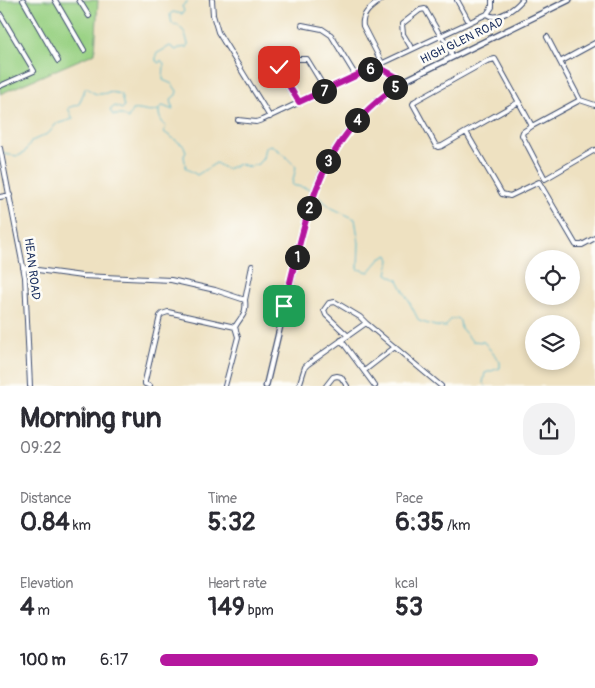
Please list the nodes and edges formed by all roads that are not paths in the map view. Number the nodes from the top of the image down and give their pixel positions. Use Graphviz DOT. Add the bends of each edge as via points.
graph roads {
  1 [pos="23,0"];
  2 [pos="55,0"];
  3 [pos="79,0"];
  4 [pos="212,0"];
  5 [pos="381,0"];
  6 [pos="457,0"];
  7 [pos="492,0"];
  8 [pos="522,0"];
  9 [pos="569,0"];
  10 [pos="0,14"];
  11 [pos="487,14"];
  12 [pos="89,16"];
  13 [pos="469,22"];
  14 [pos="302,25"];
  15 [pos="440,35"];
  16 [pos="547,37"];
  17 [pos="595,44"];
  18 [pos="412,49"];
  19 [pos="84,50"];
  20 [pos="452,58"];
  21 [pos="58,61"];
  22 [pos="560,62"];
  23 [pos="382,63"];
  24 [pos="377,66"];
  25 [pos="356,76"];
  26 [pos="404,81"];
  27 [pos="0,86"];
  28 [pos="326,90"];
  29 [pos="580,100"];
  30 [pos="595,101"];
  31 [pos="299,102"];
  32 [pos="518,102"];
  33 [pos="595,105"];
  34 [pos="270,116"];
  35 [pos="238,120"];
  36 [pos="532,126"];
  37 [pos="466,132"];
  38 [pos="595,150"];
  39 [pos="0,152"];
  40 [pos="545,178"];
  41 [pos="539,182"];
  42 [pos="10,195"];
  43 [pos="0,197"];
  44 [pos="595,238"];
  45 [pos="252,266"];
  46 [pos="24,268"];
  47 [pos="245,300"];
  48 [pos="366,323"];
  49 [pos="235,327"];
  50 [pos="348,335"];
  51 [pos="342,340"];
  52 [pos="395,347"];
  53 [pos="364,371"];
  54 [pos="436,381"];
  55 [pos="30,386"];
  56 [pos="150,386"];
  57 [pos="225,386"];
  58 [pos="266,386"];
  59 [pos="299,386"];
  60 [pos="326,386"];
  61 [pos="347,386"];
  62 [pos="375,386"];
  63 [pos="430,386"];
  64 [pos="441,386"];
  1 -- 21 [label="street"];
  2 -- 19 [label="street"];
  3 -- 12 [label="street"];
  4 -- 34 [label="street" via="218,32"];
  5 -- 23 [label="street" via="365,13 362,21"];
  6 -- 13 [label="street"];
  7 -- 11 [label="street"];
  8 -- 11 [label="street" via="501,15"];
  9 -- 20 [label="main road, HIGH GLEN ROAD"];
  10 -- 27 [label="street" via="34,70"];
  11 -- 13 [label="street"];
  13 -- 15 [label="street"];
  14 -- 25 [label="street" via="322,29 331,35"];
  15 -- 18 [label="street"];
  15 -- 18 [label="street" via="426,11 420,10 401,28"];
  15 -- 20 [label="street" via="449,45"];
  16 -- 22 [label="street"];
  17 -- 22 [label="street"];
  18 -- 23 [label="street"];
  20 -- 26 [label="main road, HIGH GLEN ROAD"];
  22 -- 29 [label="street"];
  23 -- 24 [label="street"];
  24 -- 25 [label="street"];
  24 -- 26 [label="street"];
  25 -- 28 [label="street"];
  26 -- 58 [label="main road, HIGH GLEN ROAD" via="376,101 347,132 329,159 300,241"];
  28 -- 31 [label="street"];
  28 -- 31 [label="street" via="307,59 282,59 281,73"];
  29 -- 33 [label="street"];
  29 -- 36 [label="street"];
  30 -- 33 [label="street"];
  31 -- 34 [label="street"];
  32 -- 36 [label="street"];
  32 -- 37 [label="street"];
  32 -- 37 [label="street" via="493,59 415,101 414,107 438,147"];
  34 -- 35 [label="street" via="256,122"];
  36 -- 40 [label="street" via="522,135"];
  37 -- 41 [label="street" via="502,194 510,196"];
  38 -- 40 [label="street"];
  39 -- 42 [label="street, HEAN ROAD"];
  40 -- 41 [label="street"];
  41 -- 44 [label="street" via="576,245"];
  42 -- 43 [label="street"];
  42 -- 46 [label="street, HEAN ROAD"];
  45 -- 47 [label="street"];
  46 -- 47 [label="street" via="82,276 171,280"];
  46 -- 55 [label="street, HEAN ROAD"];
  47 -- 49 [label="street" via="243,317"];
  48 -- 50 [label="street"];
  48 -- 50 [label="street" via="335,302 329,303 324,310 326,315"];
  48 -- 52 [label="street"];
  49 -- 56 [label="street" via="168,312 162,314 145,381"];
  49 -- 57 [label="street" via="238,337"];
  50 -- 51 [label="street"];
  51 -- 53 [label="street"];
  51 -- 59 [label="street" via="308,364"];
  52 -- 53 [label="street"];
  52 -- 54 [label="street"];
  53 -- 62 [label="street"];
  54 -- 63 [label="street"];
  54 -- 64 [label="street"];
  60 -- 61 [label="street" via="338,376"];
}
